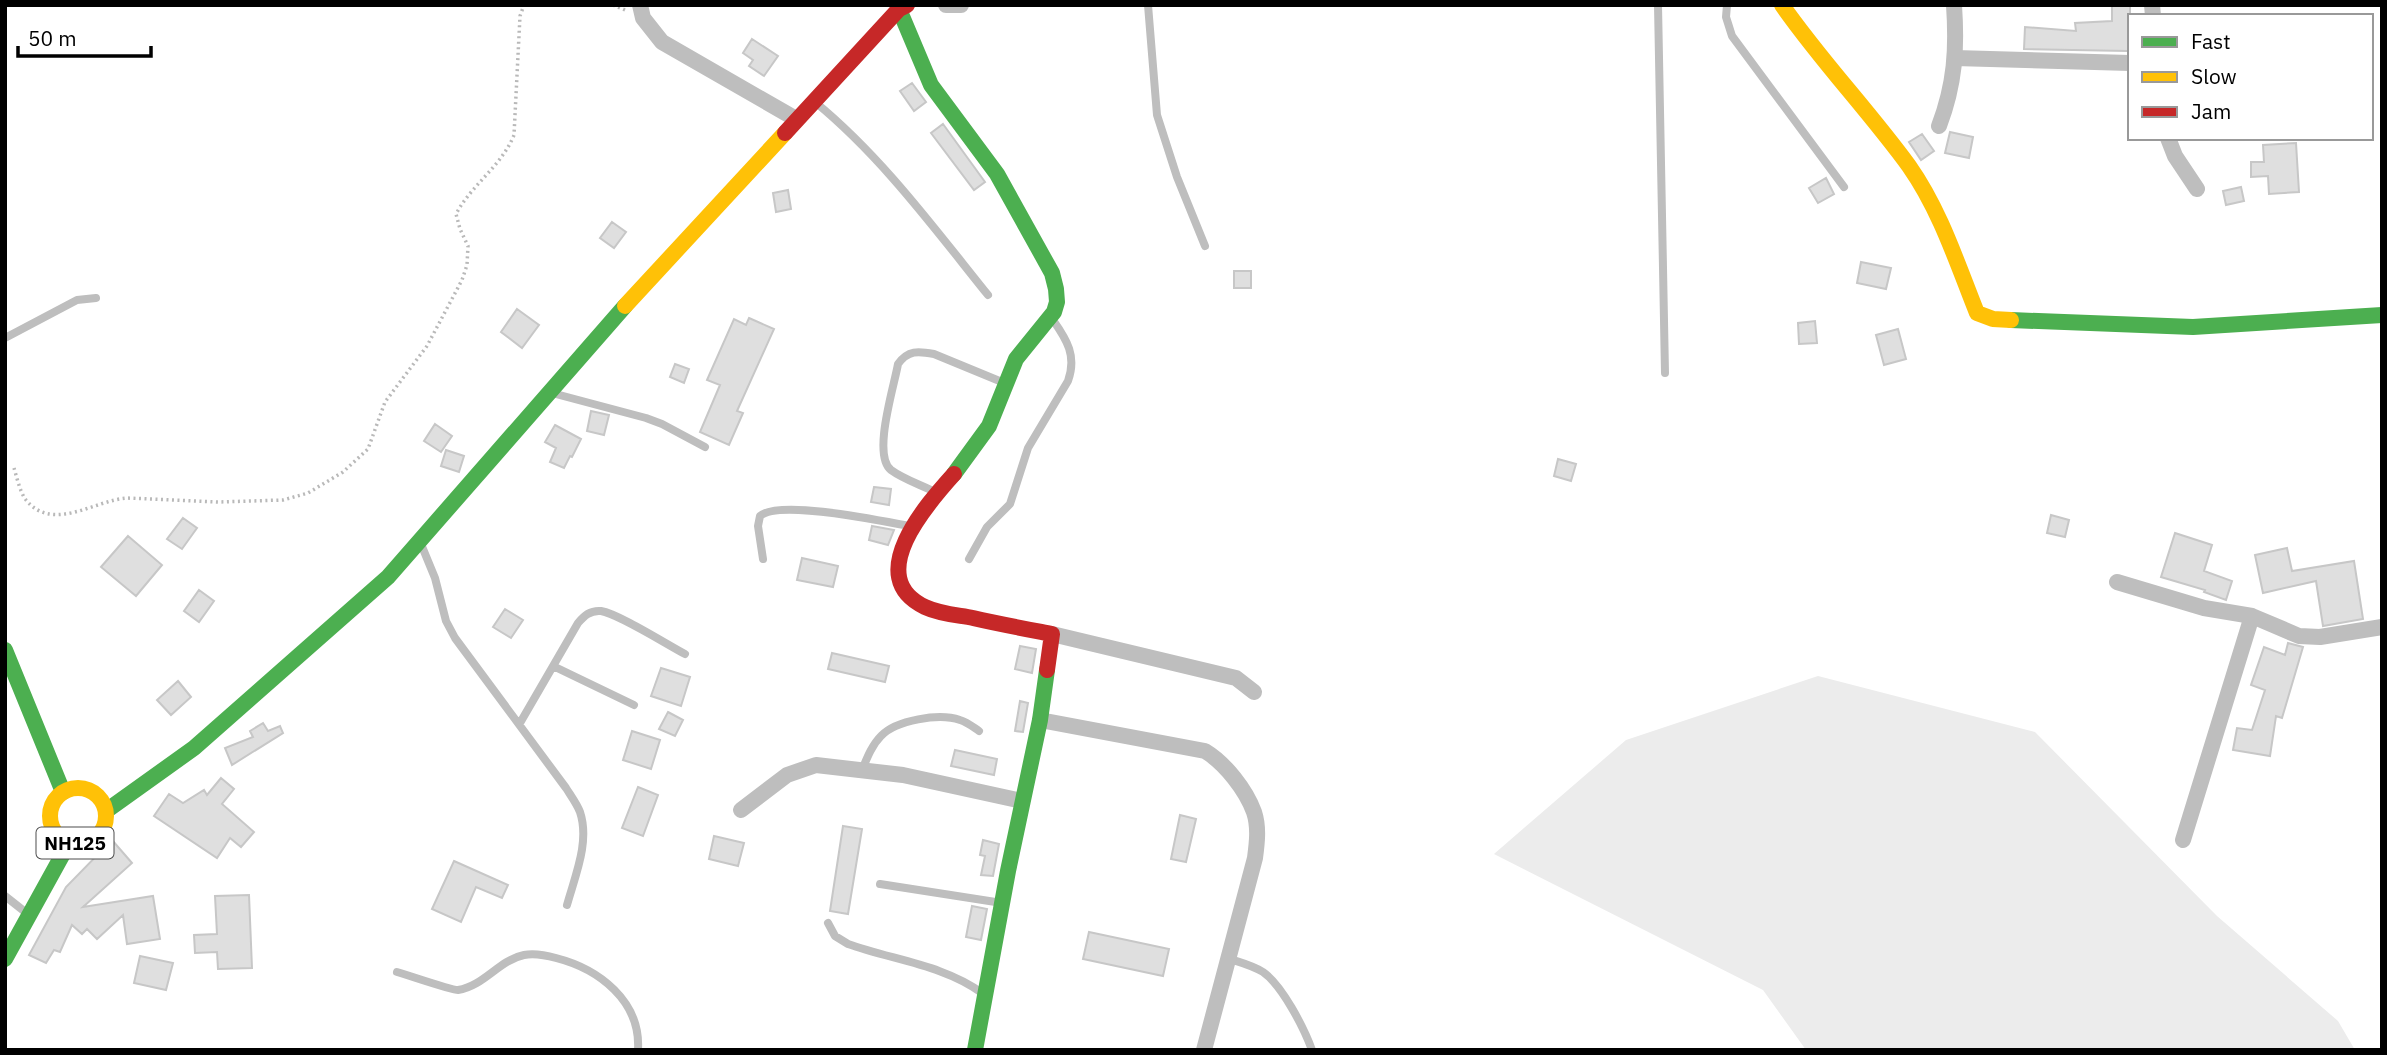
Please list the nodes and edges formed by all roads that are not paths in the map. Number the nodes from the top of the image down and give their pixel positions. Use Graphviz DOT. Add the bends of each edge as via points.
graph roads {
  1 [pos="640,5"];
  2 [pos="946,5"];
  3 [pos="961,5"];
  4 [pos="1148,5"];
  5 [pos="1658,5"];
  6 [pos="1727,5"];
  7 [pos="1782,5"];
  8 [pos="1954,5"];
  9 [pos="903,7"];
  10 [pos="1955,58"];
  11 [pos="2128,63"];
  12 [pos="813,100"];
  13 [pos="796,119"];
  14 [pos="1939,126"];
  15 [pos="2169,140"];
  16 [pos="1844,187"];
  17 [pos="2197,189"];
  18 [pos="1205,246"];
  19 [pos="988,295"];
  20 [pos="96,298"];
  21 [pos="2382,315"];
  22 [pos="1052,318"];
  23 [pos="5,338"];
  24 [pos="1665,373"];
  25 [pos="1004,384"];
  26 [pos="549,393"];
  27 [pos="705,447"];
  28 [pos="938,493"];
  29 [pos="911,527"];
  30 [pos="419,541"];
  31 [pos="763,559"];
  32 [pos="968,559"];
  33 [pos="2117,582"];
  34 [pos="2252,616"];
  35 [pos="2382,627"];
  36 [pos="1052,634"];
  37 [pos="5,650"];
  38 [pos="685,654"];
  39 [pos="553,666"];
  40 [pos="1254,692"];
  41 [pos="634,705"];
  42 [pos="1040,720"];
  43 [pos="520,723"];
  44 [pos="979,731"];
  45 [pos="862,770"];
  46 [pos="63,792"];
  47 [pos="1022,801"];
  48 [pos="741,810"];
  49 [pos="106,811"];
  50 [pos="2183,841"];
  51 [pos="69,843"];
  52 [pos="880,884"];
  53 [pos="5,896"];
  54 [pos="1002,903"];
  55 [pos="567,905"];
  56 [pos="29,916"];
  57 [pos="828,923"];
  58 [pos="1227,958"];
  59 [pos="5,959"];
  60 [pos="397,972"];
  61 [pos="985,995"];
  62 [pos="638,1050"];
  63 [pos="975,1050"];
  64 [pos="1204,1050"];
  65 [pos="1312,1050"];
  1 -- 13 [label="street" via="643,18 662,42"];
  2 -- 3 [label="street"];
  4 -- 18 [label="lane" via="1157,115"];
  5 -- 24 [label="lane"];
  6 -- 16 [label="lane" via="1732,36"];
  7 -- 21 [label="main road" via="1916,178 1944,231 1977,313 2001,319 2193,327"];
  8 -- 10 [label="street"];
  9 -- 12 [label="main road"];
  9 -- 22 [label="main road" via="931,85 997,174 1052,273 1058,299"];
  10 -- 11 [label="street"];
  10 -- 14 [label="street" via="1952,91"];
  12 -- 13 [label="main road"];
  12 -- 19 [label="lane" via="879,163"];
  13 -- 26 [label="main road"];
  15 -- 17 [label="street"];
  20 -- 23 [label="lane" via="77,300"];
  22 -- 25 [label="main road" via="1016,358"];
  22 -- 32 [label="lane" via="1069,343 1072,370 1028,448 1010,504 987,527"];
  25 -- 28 [label="main road" via="983,435"];
  25 -- 28 [label="lane" via="934,354 913,351 898,364 881,447 885,463"];
  26 -- 27 [label="lane" via="646,418"];
  26 -- 30 [label="main road"];
  28 -- 29 [label="main road"];
  29 -- 31 [label="lane" via="772,509 760,516 758,526"];
  29 -- 36 [label="main road" via="902,543 898,570 909,597 919,606"];
  30 -- 43 [label="lane" via="446,621"];
  30 -- 49 [label="main road" via="388,578 194,748"];
  33 -- 34 [label="street" via="2204,608"];
  34 -- 35 [label="street" via="2299,636"];
  34 -- 50 [label="street"];
  36 -- 40 [label="street" via="1236,678"];
  36 -- 42 [label="main road"];
  37 -- 46 [label="main road"];
  38 -- 39 [label="lane" via="600,611 584,615"];
  39 -- 41 [label="lane"];
  39 -- 43 [label="lane"];
  42 -- 47 [label="main road"];
  42 -- 58 [label="street" via="1197,748 1212,755 1234,779 1255,814 1258,835"];
  43 -- 55 [label="lane" via="566,788 583,826 583,845"];
  44 -- 45 [label="lane" via="951,718 900,723 875,742"];
  45 -- 47 [label="street"];
  45 -- 48 [label="street" via="802,768"];
  46 -- 49 [label="main road, NH125" via="90,790"];
  46 -- 51 [label="main road, NH125" via="52,806 51,824"];
  47 -- 54 [label="main road"];
  49 -- 51 [label="main road, NH125" via="96,837"];
  51 -- 56 [label="main road, NH125"];
  52 -- 54 [label="lane"];
  53 -- 56 [label="lane"];
  54 -- 61 [label="main road"];
  56 -- 59 [label="main road, NH125"];
  57 -- 61 [label="lane" via="835,936 848,944 948,974"];
  58 -- 64 [label="street"];
  58 -- 65 [label="lane" via="1269,976 1301,1023"];
  60 -- 62 [label="lane" via="457,990 526,954 566,961 593,972 617,991 636,1025"];
  61 -- 63 [label="main road"];
}
